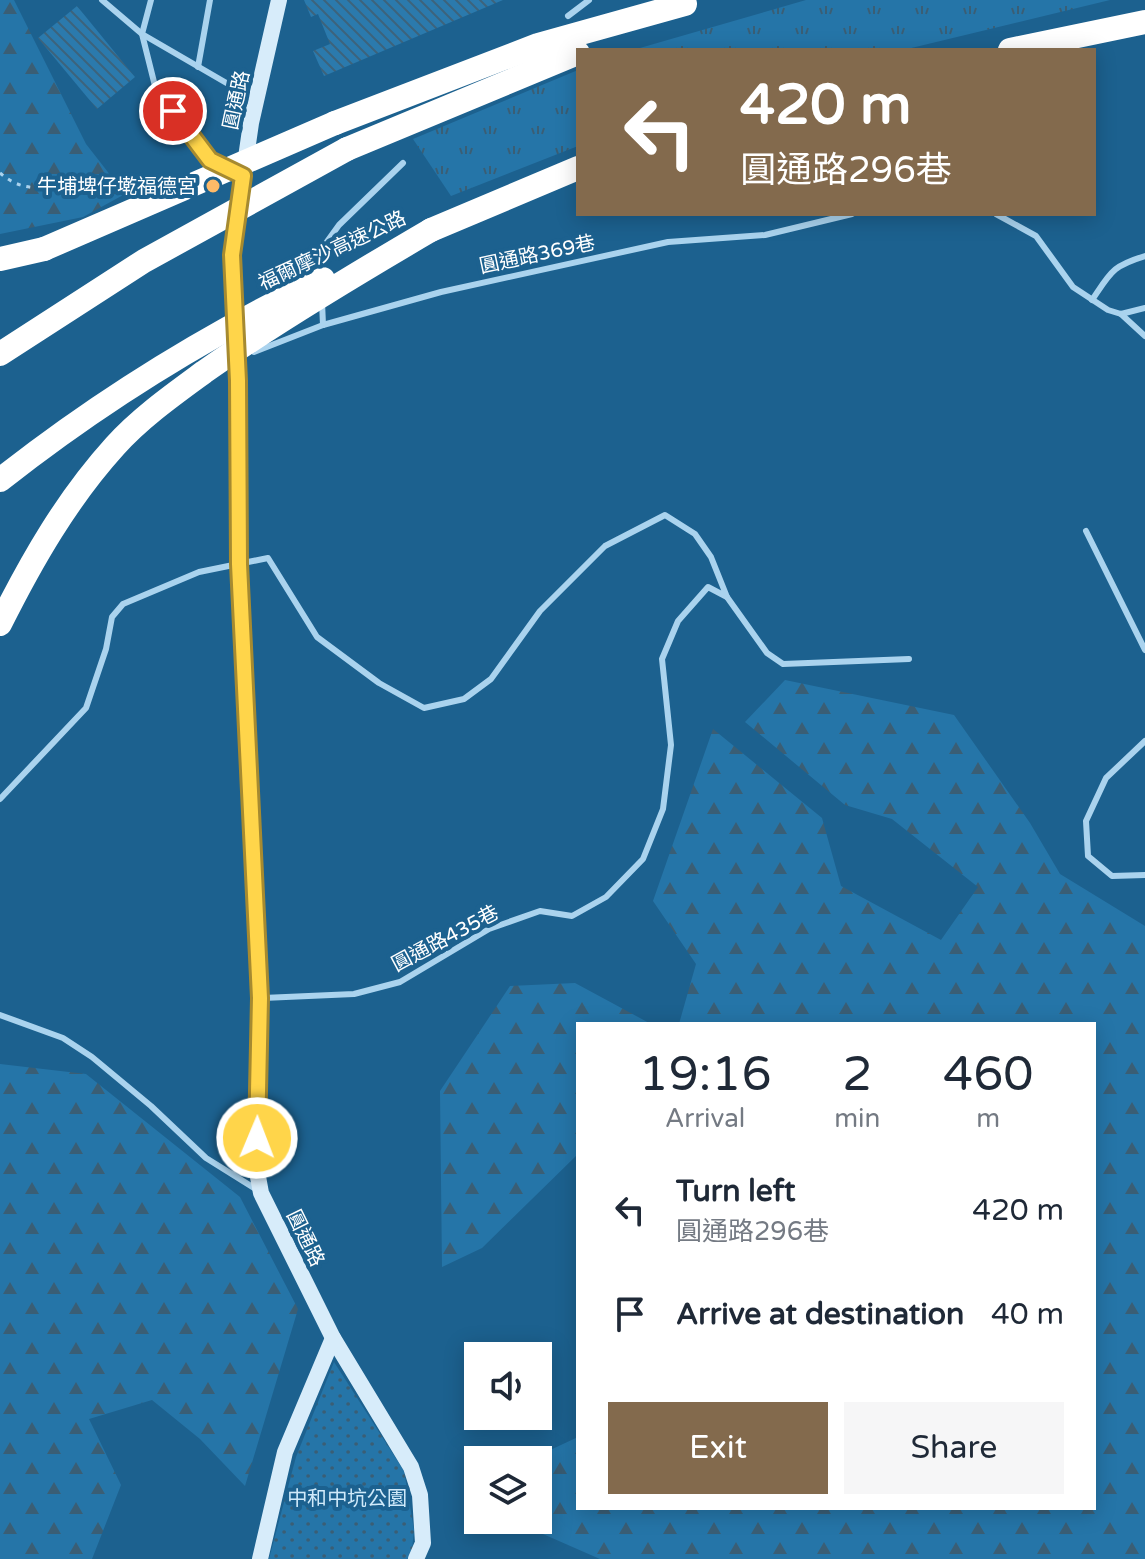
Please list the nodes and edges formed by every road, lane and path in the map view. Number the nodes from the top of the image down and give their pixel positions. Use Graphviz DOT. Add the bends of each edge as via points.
graph roads {
  1 [pos="102,0"];
  2 [pos="151,0"];
  3 [pos="210,0"];
  4 [pos="279,0"];
  5 [pos="589,0"];
  6 [pos="692,2"];
  7 [pos="568,16"];
  8 [pos="1145,22"];
  9 [pos="142,34"];
  10 [pos="588,48"];
  11 [pos="1020,48"];
  12 [pos="576,54"];
  13 [pos="198,67"];
  14 [pos="256,100"];
  15 [pos="403,163"];
  16 [pos="576,169"];
  17 [pos="0,173"];
  18 [pos="243,176"];
  19 [pos="135,198"];
  20 [pos="844,216"];
  21 [pos="1000,216"];
  22 [pos="431,230"];
  23 [pos="1145,256"];
  24 [pos="0,259"];
  25 [pos="1092,300"];
  26 [pos="1145,308"];
  27 [pos="1121,314"];
  28 [pos="323,325"];
  29 [pos="1145,336"];
  30 [pos="0,354"];
  31 [pos="235,359"];
  32 [pos="0,480"];
  33 [pos="1086,531"];
  34 [pos="239,564"];
  35 [pos="727,597"];
  36 [pos="0,624"];
  37 [pos="1145,650"];
  38 [pos="909,659"];
  39 [pos="1145,741"];
  40 [pos="0,799"];
  41 [pos="1145,875"];
  42 [pos="260,998"];
  43 [pos="0,1015"];
  44 [pos="261,1193"];
  45 [pos="333,1338"];
  46 [pos="260,1559"];
  47 [pos="416,1559"];
  1 -- 9 [label="lane"];
  2 -- 9 [label="lane"];
  3 -- 13 [label="lane"];
  4 -- 14 [label="street, 圓通路"];
  5 -- 7 [label="lane"];
  6 -- 10 [label="highway"];
  6 -- 24 [label="highway, bridge" via="538,45 335,123 44,249"];
  8 -- 11 [label="highway"];
  9 -- 13 [label="lane"];
  9 -- 18 [label="lane" via="155,86 210,160"];
  12 -- 30 [label="highway, bridge" via="347,149 144,261"];
  13 -- 14 [label="lane"];
  14 -- 18 [label="street, 圓通路"];
  15 -- 28 [label="lane" via="339,225 321,250"];
  16 -- 22 [label="highway, 福爾摩沙高速公路"];
  17 -- 19 [label="path" via="14,185 30,188 47,188 55,180 92,192 128,185"];
  18 -- 31 [label="street, 圓通路" via="232,255"];
  20 -- 28 [label="lane, 圓通路369巷" via="765,235 668,242 441,292"];
  21 -- 25 [label="lane" via="1036,236 1073,287"];
  22 -- 32 [label="highway, 福爾摩沙高速公路, bridge" via="204,340"];
  22 -- 36 [label="highway, bridge" via="242,346 117,444 32,559"];
  23 -- 25 [label="lane" via="1121,263"];
  25 -- 27 [label="lane"];
  26 -- 27 [label="lane"];
  27 -- 29 [label="lane"];
  28 -- 31 [label="lane, 圓通路369巷"];
  31 -- 34 [label="street, 圓通路"];
  33 -- 37 [label="lane"];
  34 -- 35 [label="lane" via="268,558 317,637 379,683 424,708 464,699 491,679 540,611 605,546 665,515 695,534"];
  34 -- 40 [label="lane" via="199,572 123,604 112,617 86,708"];
  34 -- 42 [label="street, 圓通路"];
  35 -- 38 [label="lane" via="767,653 783,664"];
  35 -- 42 [label="lane, 圓通路435巷" via="708,587 678,621 662,659 671,745 663,809 643,859 606,897 572,916 540,911 489,929 400,982 354,994"];
  39 -- 41 [label="lane" via="1106,778 1086,821 1088,856 1112,876"];
  42 -- 44 [label="street, 圓通路" via="256,1166"];
  43 -- 44 [label="lane" via="63,1038 92,1057 206,1158"];
  44 -- 45 [label="street, 圓通路"];
  45 -- 46 [label="street" via="285,1452"];
  45 -- 47 [label="street, 圓通路" via="411,1467 420,1495 423,1543"];
}
